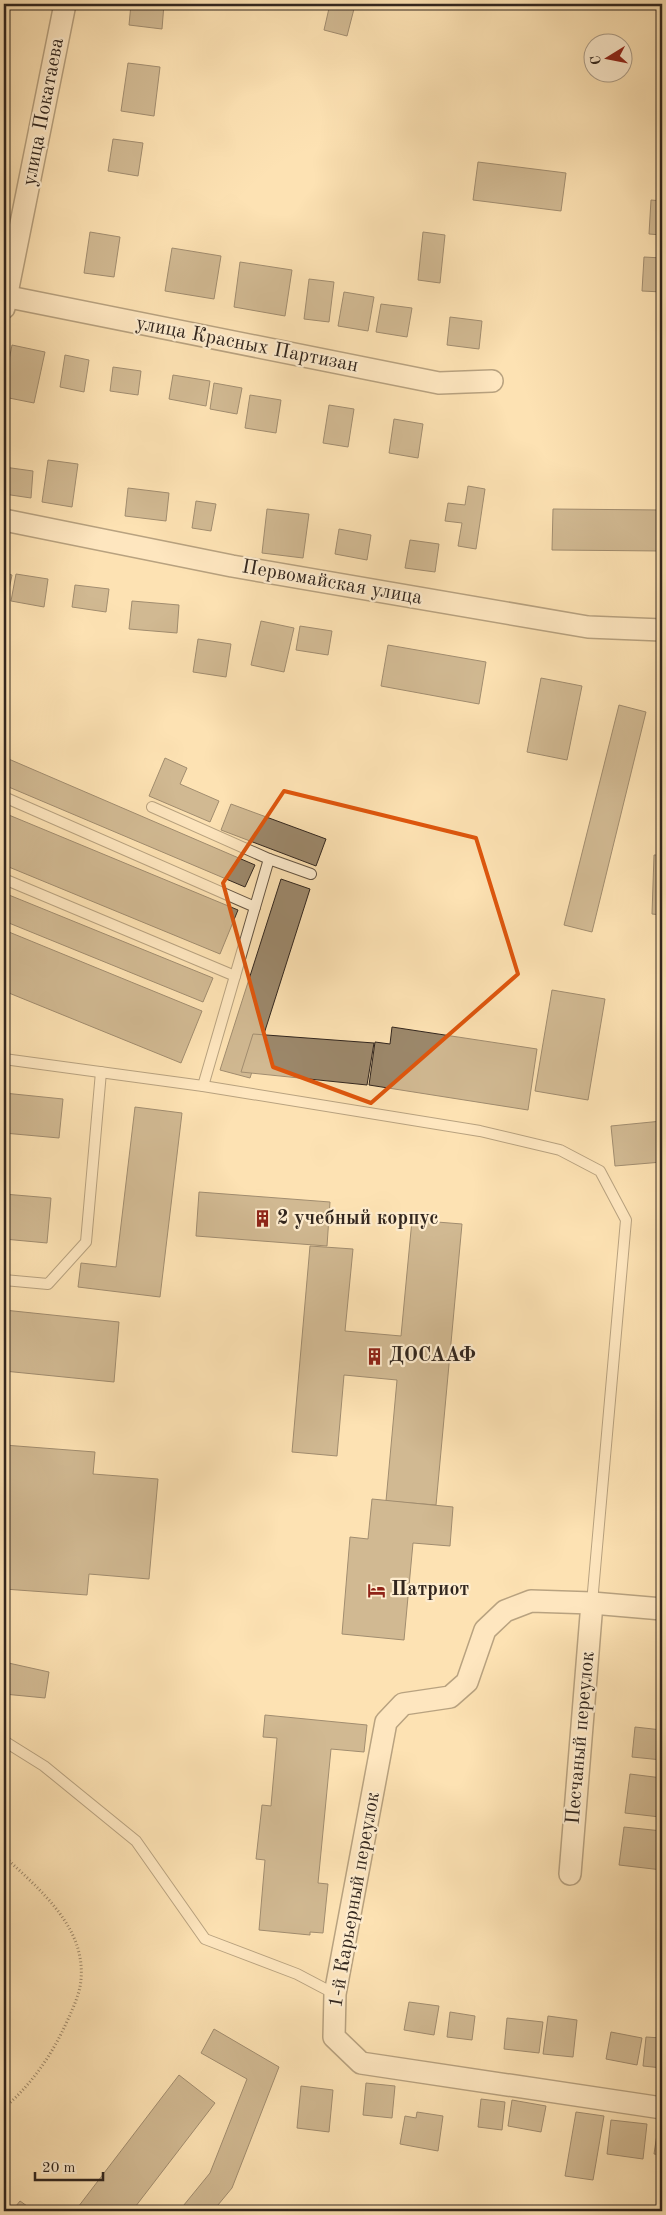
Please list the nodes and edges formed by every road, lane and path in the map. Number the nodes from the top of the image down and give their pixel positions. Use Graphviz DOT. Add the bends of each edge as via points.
graph roads {
  1 [pos="65,4"];
  2 [pos="5,300"];
  3 [pos="492,381"];
  4 [pos="4,520"];
  5 [pos="662,630"];
  6 [pos="4,798"];
  7 [pos="152,807"];
  8 [pos="269,859"];
  9 [pos="311,874"];
  10 [pos="4,879"];
  11 [pos="255,907"];
  12 [pos="236,976"];
  13 [pos="4,1058"];
  14 [pos="101,1072"];
  15 [pos="203,1086"];
  16 [pos="4,1280"];
  17 [pos="592,1603"];
  18 [pos="662,1609"];
  19 [pos="4,1741"];
  20 [pos="4,1856"];
  21 [pos="570,1874"];
  22 [pos="335,1994"];
  23 [pos="4,2108"];
  24 [pos="662,2108"];
  1 -- 2 [label="street, улица Покатаева"];
  2 -- 3 [label="street, улица Красных Партизан" via="439,383"];
  4 -- 5 [label="street, Первомайская улица" via="232,566 588,627"];
  6 -- 11 [label="lane"];
  7 -- 8 [label="lane"];
  8 -- 9 [label="lane"];
  8 -- 11 [label="lane"];
  10 -- 12 [label="lane"];
  11 -- 12 [label="lane"];
  12 -- 15 [label="lane"];
  13 -- 14 [label="lane"];
  14 -- 15 [label="lane"];
  14 -- 16 [label="lane" via="86,1242 48,1284"];
  15 -- 17 [label="lane" via="480,1131 560,1150 600,1171 626,1220"];
  17 -- 18 [label="street"];
  17 -- 21 [label="street, Песчаный переулок"];
  17 -- 22 [label="street, 1-й Карьерный переулок" via="531,1601 505,1611 486,1630 467,1682 450,1697 403,1704 386,1722"];
  19 -- 22 [label="lane" via="44,1766 136,1841 205,1939 297,1974"];
  20 -- 23 [label="path" via="44,1893 67,1923 78,1948 82,1968 80,1989 55,2047 43,2066"];
  22 -- 24 [label="street, 1-й Карьерный переулок" via="334,2038 362,2062"];
}
